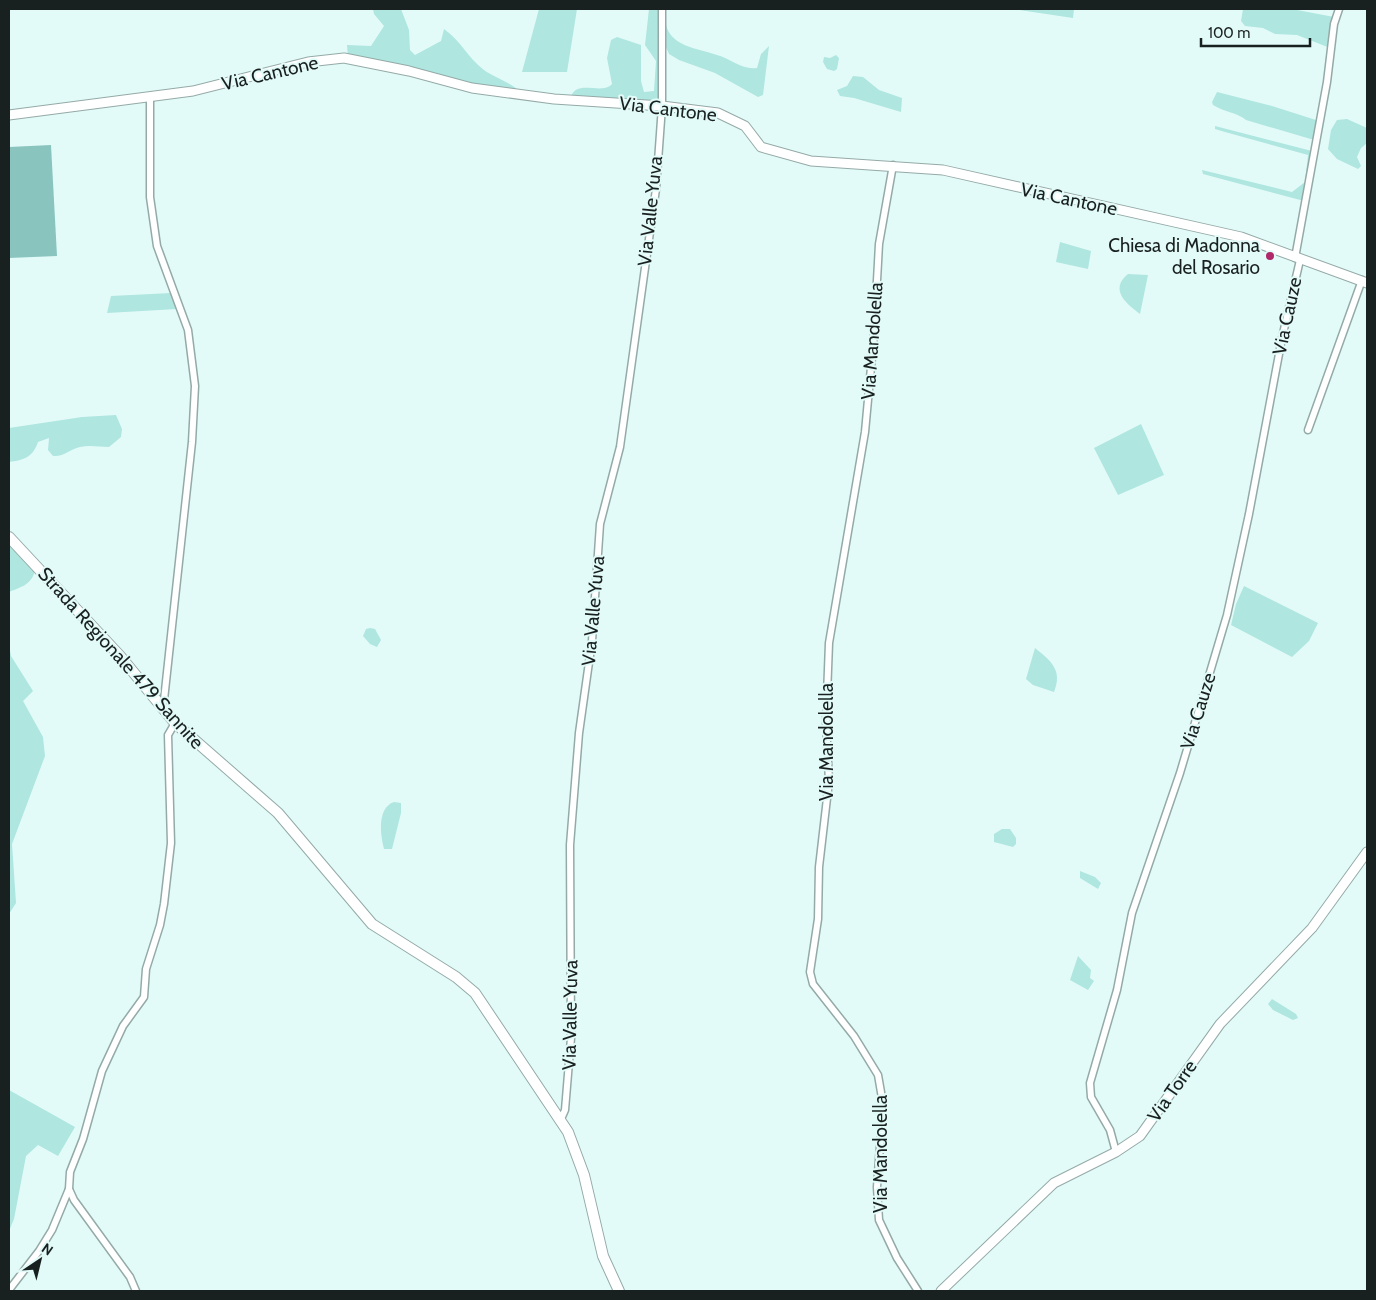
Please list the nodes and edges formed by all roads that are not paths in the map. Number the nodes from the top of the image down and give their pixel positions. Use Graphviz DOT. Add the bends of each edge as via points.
graph roads {
  1 [pos="662,9"];
  2 [pos="1338,9"];
  3 [pos="150,97"];
  4 [pos="662,106"];
  5 [pos="9,115"];
  6 [pos="893,165"];
  7 [pos="1298,259"];
  8 [pos="1365,282"];
  9 [pos="1308,430"];
  10 [pos="9,537"];
  11 [pos="161,706"];
  12 [pos="175,723"];
  13 [pos="1367,852"];
  14 [pos="561,1120"];
  15 [pos="1116,1152"];
  16 [pos="69,1189"];
  17 [pos="9,1290"];
  18 [pos="136,1291"];
  19 [pos="619,1291"];
  20 [pos="918,1291"];
  21 [pos="941,1291"];
  1 -- 4 [label="street, Via Valle Yuva"];
  2 -- 7 [label="street, Via Cauze"];
  3 -- 4 [label="main road, Via Cantone" via="193,92 308,62 344,58 472,88 554,99"];
  3 -- 5 [label="main road, Via Cantone"];
  3 -- 11 [label="street" via="150,197 157,246 188,330 195,386 192,442"];
  4 -- 6 [label="main road, Via Cantone" via="728,117 745,126 761,147 791,157 811,162"];
  4 -- 14 [label="street, Via Valle Yuva" via="656,189 621,439 600,524 592,641 570,845 571,1038 565,1110"];
  6 -- 7 [label="main road, Via Cantone" via="943,170 1241,237"];
  6 -- 20 [label="street, Via Mandolella" via="879,244 865,432 828,643 826,722 829,781 819,868 818,919 810,972 814,984 854,1036 878,1075 882,1111 877,1196 879,1220 897,1258"];
  7 -- 8 [label="main road, Via Cantone"];
  7 -- 15 [label="street, Via Cauze" via="1227,616 1180,773 1132,913 1117,990 1090,1082 1090,1097 1110,1130"];
  8 -- 9 [label="street"];
  10 -- 11 [label="main road, Strada Regionale 479 Sannite" via="120,656"];
  11 -- 12 [label="main road, Strada Regionale 479 Sannite"];
  12 -- 14 [label="main road, Strada Regionale 479 Sannite" via="278,813 372,924 456,977 475,993"];
  12 -- 16 [label="street" via="168,735 171,843 161,918 146,970 144,997 124,1026 102,1071 70,1172"];
  13 -- 15 [label="main road, Via Torre" via="1312,928 1220,1024 1140,1136"];
  14 -- 19 [label="main road, Strada Regionale 479 Sannite" via="578,1158 603,1256"];
  15 -- 21 [label="main road, Via Torre" via="1054,1184"];
  16 -- 17 [label="street" via="40,1251"];
  16 -- 18 [label="street" via="130,1276"];
}
